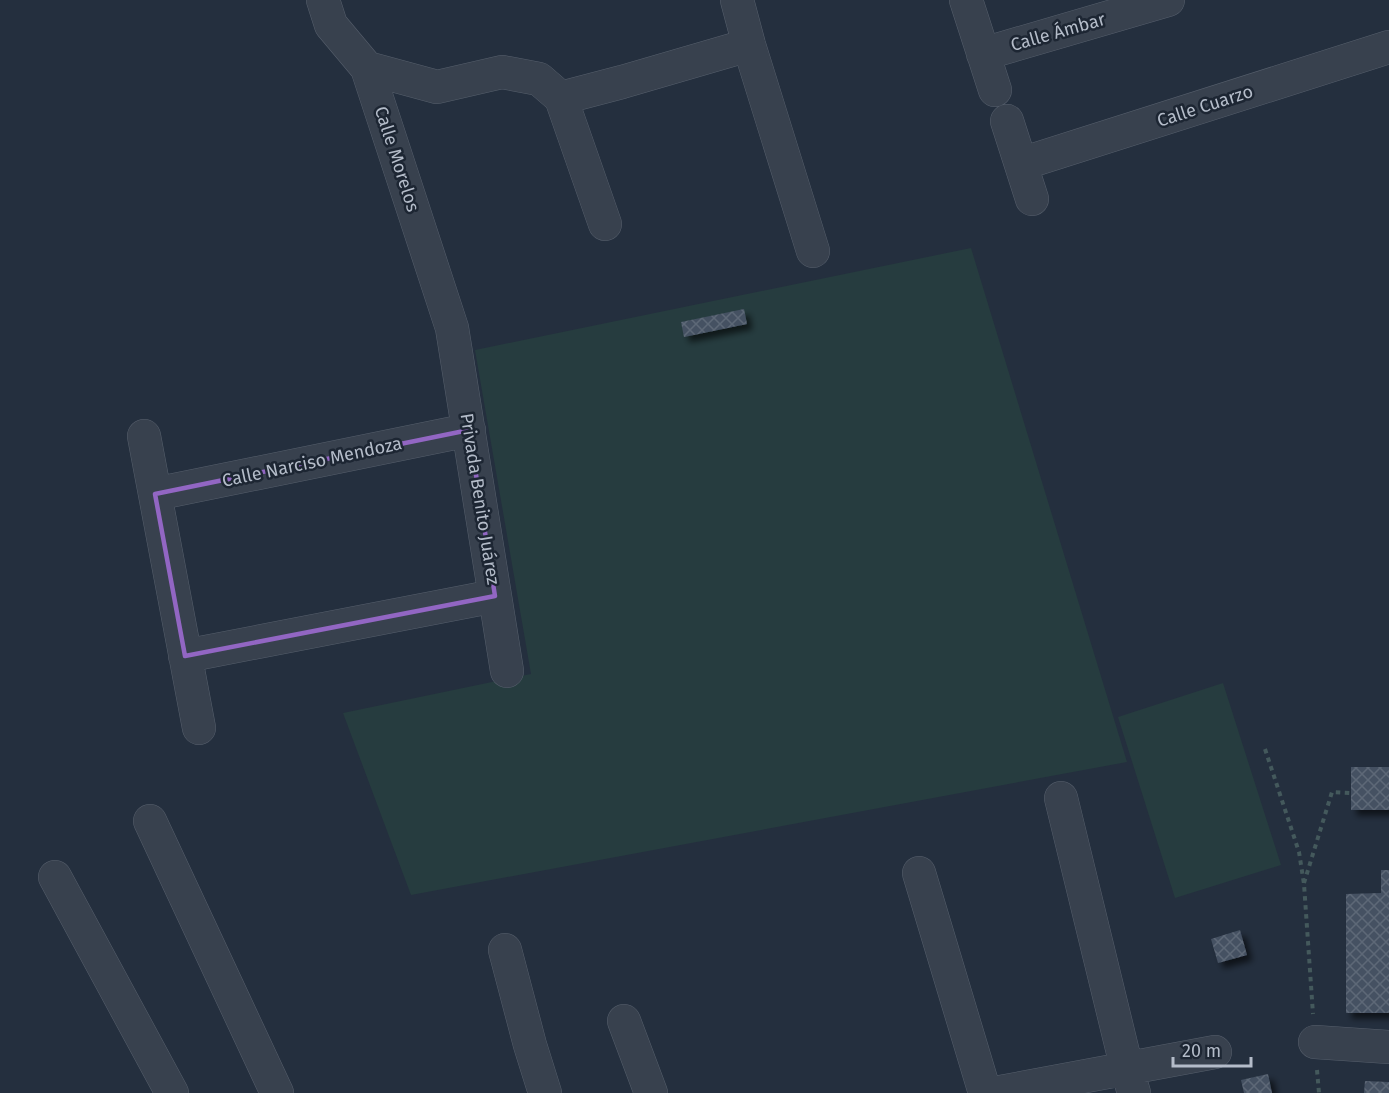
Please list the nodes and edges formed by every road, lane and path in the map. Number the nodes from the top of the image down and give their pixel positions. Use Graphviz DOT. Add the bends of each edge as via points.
graph roads {
  1 [pos="323,0"];
  2 [pos="737,0"];
  3 [pos="966,0"];
  4 [pos="1168,0"];
  5 [pos="748,45"];
  6 [pos="1389,47"];
  7 [pos="983,54"];
  8 [pos="367,68"];
  9 [pos="995,90"];
  10 [pos="561,98"];
  11 [pos="1007,121"];
  12 [pos="1021,164"];
  13 [pos="1032,199"];
  14 [pos="605,224"];
  15 [pos="813,251"];
  16 [pos="452,328"];
  17 [pos="469,430"];
  18 [pos="144,436"];
  19 [pos="155,494"];
  20 [pos="495,596"];
  21 [pos="186,656"];
  22 [pos="507,671"];
  23 [pos="199,728"];
  24 [pos="1265,749"];
  25 [pos="1351,793"];
  26 [pos="1061,798"];
  27 [pos="150,821"];
  28 [pos="919,873"];
  29 [pos="56,877"];
  30 [pos="1304,884"];
  31 [pos="505,950"];
  32 [pos="624,1021"];
  33 [pos="1315,1042"];
  34 [pos="1389,1047"];
  35 [pos="1215,1052"];
  36 [pos="1130,1081"];
  37 [pos="172,1093"];
  38 [pos="277,1093"];
  39 [pos="545,1093"];
  40 [pos="651,1093"];
  41 [pos="985,1093"];
  42 [pos="995,1093"];
  43 [pos="1319,1093"];
  1 -- 8 [label="street, Calle Morelos" via="331,25"];
  2 -- 5 [label="street"];
  3 -- 7 [label="street"];
  4 -- 7 [label="street, Calle Ámbar"];
  5 -- 10 [label="street"];
  5 -- 15 [label="street"];
  6 -- 12 [label="street, Calle Cuarzo"];
  7 -- 9 [label="street"];
  8 -- 10 [label="street" via="437,87 502,72 539,79"];
  8 -- 16 [label="street, Calle Morelos"];
  10 -- 14 [label="street"];
  11 -- 12 [label="street"];
  12 -- 13 [label="street"];
  16 -- 17 [label="street, Privada Benito Juárez"];
  17 -- 19 [label="street, Calle Narciso Mendoza"];
  17 -- 20 [label="street, Privada Benito Juárez"];
  18 -- 19 [label="street"];
  19 -- 21 [label="street"];
  20 -- 21 [label="street"];
  20 -- 22 [label="street, Privada Benito Juárez"];
  21 -- 23 [label="street"];
  24 -- 30 [label="path" via="1299,852"];
  25 -- 30 [label="path" via="1332,792"];
  26 -- 36 [label="street"];
  27 -- 38 [label="street"];
  28 -- 41 [label="street"];
  29 -- 37 [label="street"];
  30 -- 33 [label="path"];
  31 -- 39 [label="street"];
  32 -- 40 [label="street"];
  33 -- 34 [label="street"];
  33 -- 43 [label="path"];
  35 -- 36 [label="street"];
  36 -- 42 [label="street"];
}
